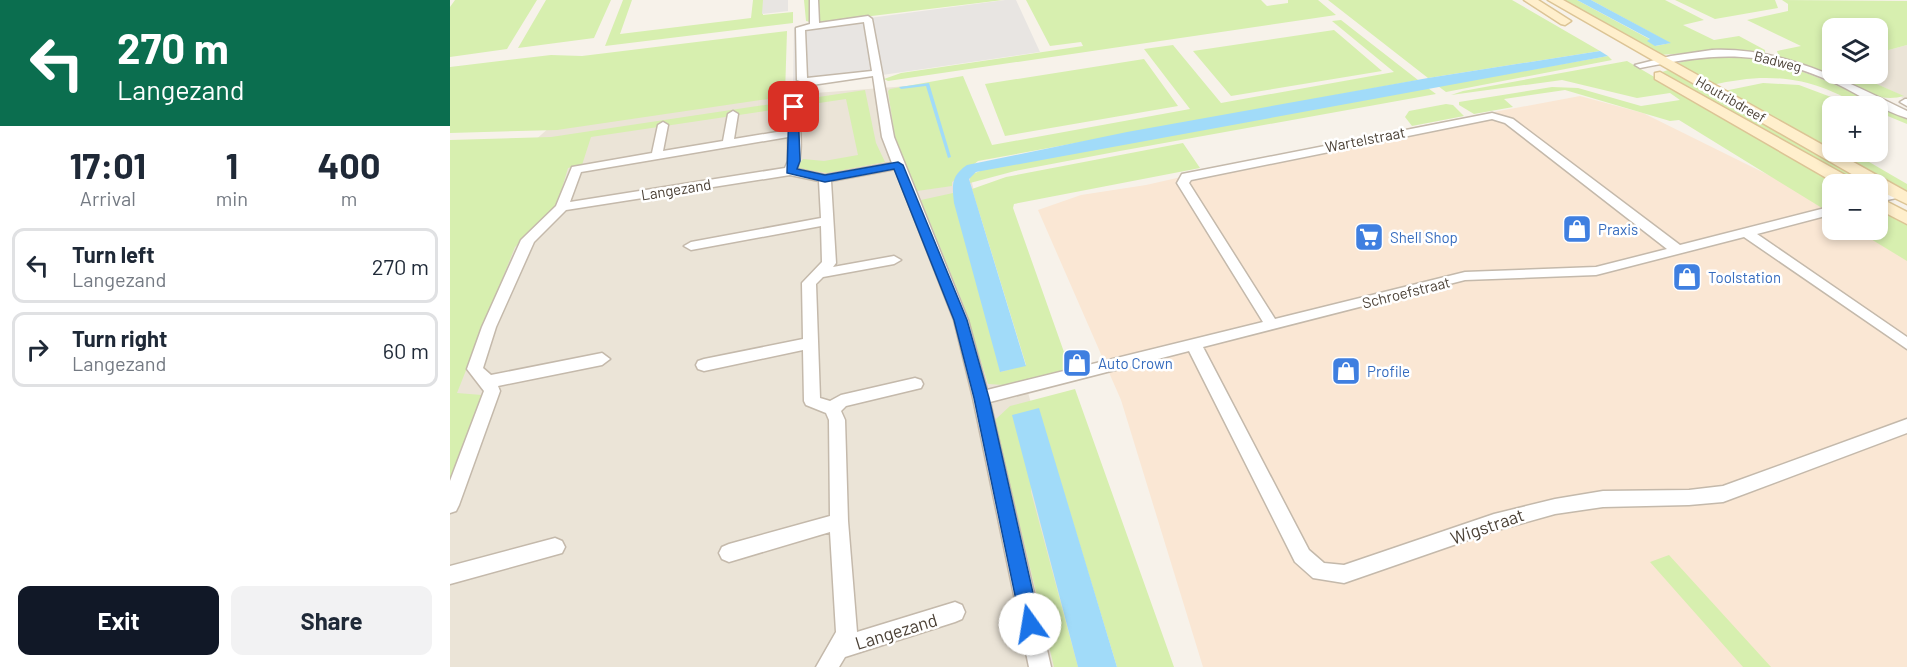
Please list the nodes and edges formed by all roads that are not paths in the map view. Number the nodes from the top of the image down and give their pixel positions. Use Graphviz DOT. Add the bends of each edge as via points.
graph roads {
  1 [pos="814,0"];
  2 [pos="1530,0"];
  3 [pos="1554,0"];
  4 [pos="815,26"];
  5 [pos="1662,61"];
  6 [pos="1640,65"];
  7 [pos="876,73"];
  8 [pos="1867,96"];
  9 [pos="1906,102"];
  10 [pos="1888,106"];
  11 [pos="794,107"];
  12 [pos="733,114"];
  13 [pos="1907,115"];
  14 [pos="663,125"];
  15 [pos="796,132"];
  16 [pos="728,143"];
  17 [pos="657,154"];
  18 [pos="898,165"];
  19 [pos="790,171"];
  20 [pos="1831,174"];
  21 [pos="825,179"];
  22 [pos="1902,196"];
  23 [pos="562,207"];
  24 [pos="1888,207"];
  25 [pos="1822,213"];
  26 [pos="1907,219"];
  27 [pos="827,221"];
  28 [pos="1746,232"];
  29 [pos="691,246"];
  30 [pos="1676,249"];
  31 [pos="894,260"];
  32 [pos="817,274"];
  33 [pos="1272,326"];
  34 [pos="810,343"];
  35 [pos="1907,344"];
  36 [pos="1194,345"];
  37 [pos="602,359"];
  38 [pos="704,365"];
  39 [pos="488,382"];
  40 [pos="915,384"];
  41 [pos="981,398"];
  42 [pos="832,409"];
  43 [pos="1907,426"];
  44 [pos="450,505"];
  45 [pos="839,521"];
  46 [pos="555,547"];
  47 [pos="729,553"];
  48 [pos="450,575"];
  49 [pos="955,612"];
  50 [pos="832,658"];
  51 [pos="1040,667"];
  1 -- 4 [label="street"];
  2 -- 6 [label="main road, Houtribdreef"];
  3 -- 5 [label="main road, Houtribdreef"];
  4 -- 7 [label="street" via="868,19"];
  4 -- 7 [label="street" via="800,28 802,80"];
  5 -- 6 [label="street, Badweg"];
  5 -- 8 [label="street, Badweg" via="1724,52 1774,58 1804,66"];
  5 -- 22 [label="main road, Houtribdreef"];
  6 -- 20 [label="main road, Houtribdreef"];
  7 -- 18 [label="street" via="888,137"];
  9 -- 10 [label="street"];
  10 -- 13 [label="street, Badweg"];
  11 -- 15 [label="street"];
  12 -- 16 [label="street"];
  14 -- 17 [label="street"];
  15 -- 16 [label="street"];
  15 -- 19 [label="street"];
  16 -- 17 [label="street"];
  17 -- 23 [label="street" via="576,169"];
  18 -- 21 [label="street, Langezand"];
  18 -- 41 [label="street" via="961,320"];
  19 -- 21 [label="street, Langezand"];
  19 -- 23 [label="street, Langezand"];
  21 -- 27 [label="street"];
  23 -- 39 [label="street" via="528,240 489,327 475,369"];
  24 -- 26 [label="main road"];
  25 -- 28 [label="street, Schroefstraat"];
  27 -- 29 [label="street"];
  27 -- 32 [label="street" via="829,263"];
  28 -- 30 [label="street, Schroefstraat"];
  28 -- 35 [label="street"];
  30 -- 33 [label="street, Schroefstraat" via="1596,271 1465,276"];
  30 -- 33 [label="street, Wartelstraat" via="1509,121 1492,116 1186,177 1183,183"];
  31 -- 32 [label="street"];
  32 -- 34 [label="street" via="809,283"];
  33 -- 36 [label="street, Schroefstraat"];
  34 -- 38 [label="street"];
  34 -- 42 [label="street" via="812,401"];
  36 -- 41 [label="street, Schroefstraat"];
  36 -- 43 [label="street, Wigstraat" via="1302,556 1320,572 1344,574 1539,509 1589,500 1724,494"];
  37 -- 39 [label="street"];
  39 -- 44 [label="street" via="492,391"];
  40 -- 42 [label="street" via="841,401"];
  41 -- 51 [label="street"];
  42 -- 45 [label="street, Langezand" via="837,420"];
  45 -- 47 [label="street"];
  45 -- 50 [label="street, Langezand" via="847,634"];
  46 -- 48 [label="street"];
  49 -- 50 [label="street, Langezand"];
}
